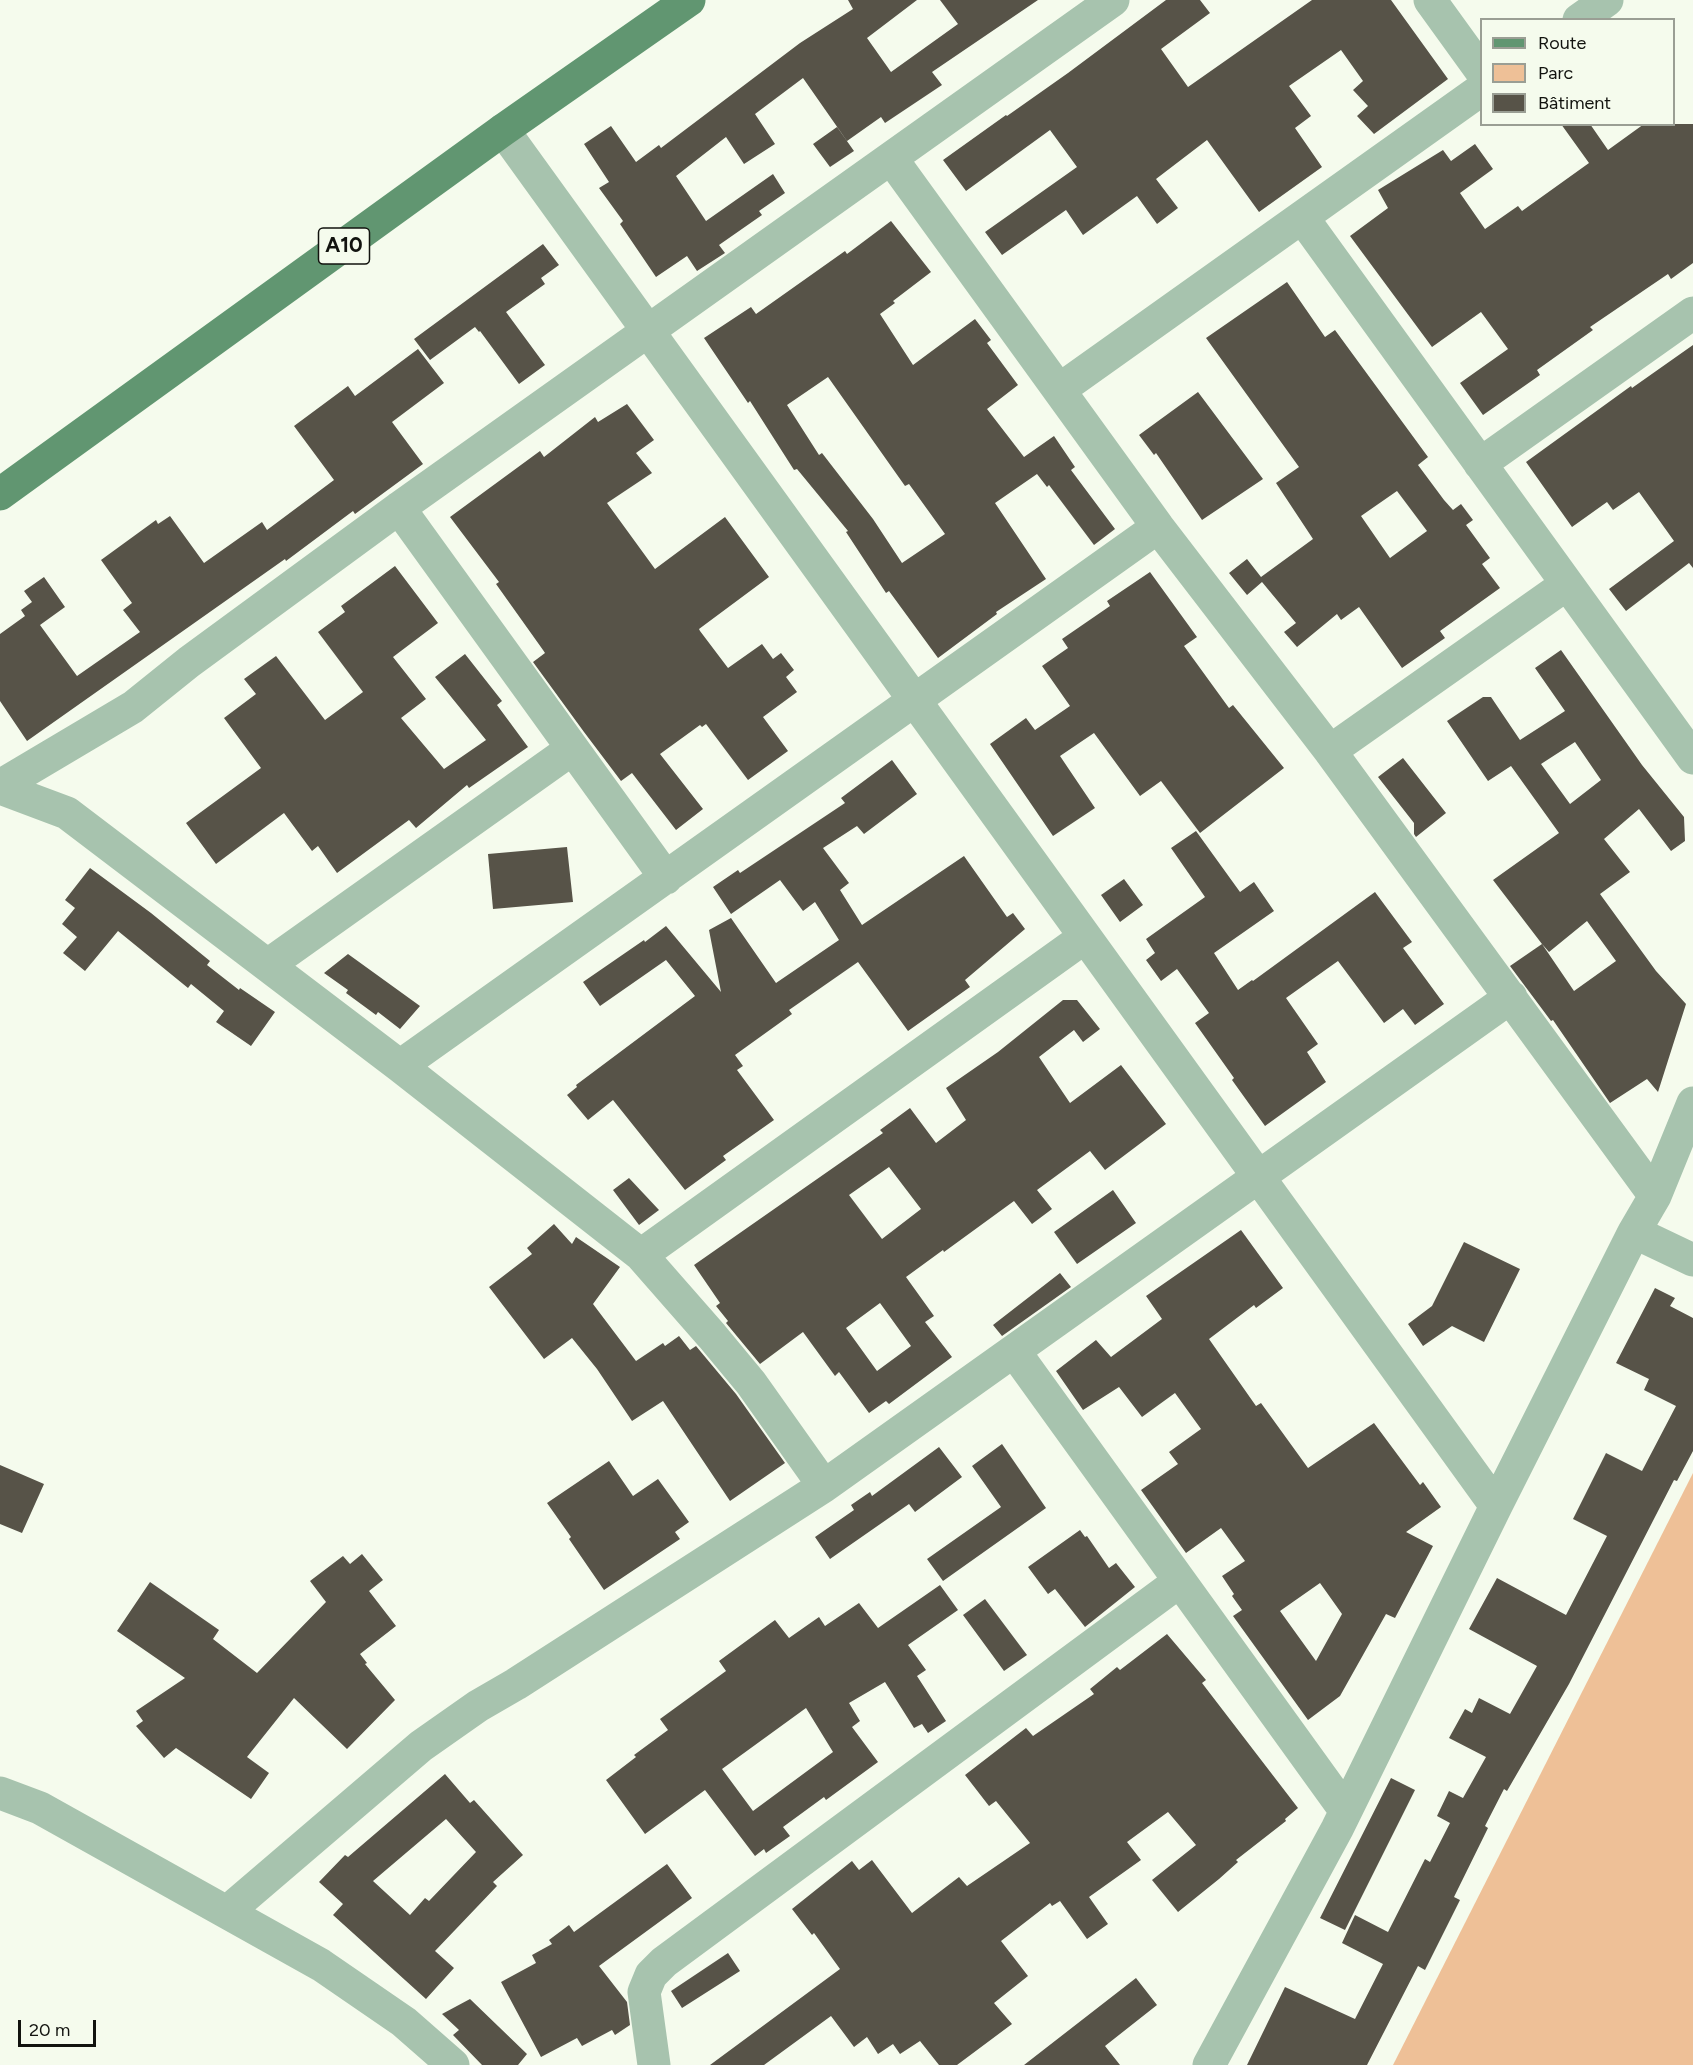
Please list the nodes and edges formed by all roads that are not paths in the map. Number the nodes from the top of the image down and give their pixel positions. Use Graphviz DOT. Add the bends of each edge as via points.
graph roads {
  1 [pos="689,0"];
  2 [pos="1113,0"];
  3 [pos="1430,0"];
  4 [pos="1607,0"];
  5 [pos="1582,18"];
  6 [pos="1480,69"];
  7 [pos="1480,90"];
  8 [pos="503,129"];
  9 [pos="891,158"];
  10 [pos="1302,217"];
  11 [pos="1693,313"];
  12 [pos="648,331"];
  13 [pos="1059,390"];
  14 [pos="1480,464"];
  15 [pos="0,494"];
  16 [pos="399,508"];
  17 [pos="1158,527"];
  18 [pos="1567,584"];
  19 [pos="914,700"];
  20 [pos="572,748"];
  21 [pos="1330,750"];
  22 [pos="1693,758"];
  23 [pos="0,787"];
  24 [pos="666,878"];
  25 [pos="1085,938"];
  26 [pos="268,965"];
  27 [pos="1511,997"];
  28 [pos="400,1066"];
  29 [pos="1693,1103"];
  30 [pos="1258,1177"];
  31 [pos="1655,1196"];
  32 [pos="1634,1232"];
  33 [pos="641,1255"];
  34 [pos="1693,1260"];
  35 [pos="1014,1351"];
  36 [pos="824,1486"];
  37 [pos="1496,1506"];
  38 [pos="1180,1581"];
  39 [pos="0,1793"];
  40 [pos="1345,1810"];
  41 [pos="227,1912"];
  42 [pos="453,2065"];
  43 [pos="654,2065"];
  44 [pos="1209,2065"];
  1 -- 8 [label="main road, A10"];
  2 -- 9 [label="street"];
  3 -- 6 [label="street"];
  4 -- 5 [label="street"];
  7 -- 10 [label="street"];
  8 -- 12 [label="street"];
  8 -- 15 [label="main road, A10"];
  9 -- 12 [label="street"];
  9 -- 13 [label="street"];
  10 -- 13 [label="street"];
  10 -- 14 [label="street"];
  11 -- 14 [label="street"];
  12 -- 16 [label="street"];
  12 -- 19 [label="street"];
  13 -- 17 [label="street"];
  14 -- 18 [label="street"];
  16 -- 20 [label="street"];
  16 -- 23 [label="street" via="133,707"];
  17 -- 19 [label="street"];
  17 -- 21 [label="street"];
  18 -- 21 [label="street"];
  18 -- 22 [label="street"];
  19 -- 24 [label="street"];
  19 -- 25 [label="street"];
  20 -- 24 [label="street"];
  20 -- 26 [label="street"];
  21 -- 27 [label="street"];
  23 -- 26 [label="street" via="67,813"];
  24 -- 28 [label="street"];
  25 -- 30 [label="street"];
  25 -- 33 [label="street"];
  26 -- 28 [label="street"];
  27 -- 30 [label="street"];
  27 -- 31 [label="street"];
  28 -- 33 [label="street"];
  29 -- 31 [label="street"];
  30 -- 35 [label="street"];
  30 -- 37 [label="street"];
  31 -- 32 [label="street"];
  32 -- 34 [label="street"];
  32 -- 37 [label="street"];
  33 -- 36 [label="street" via="751,1383"];
  35 -- 36 [label="street"];
  35 -- 38 [label="street"];
  36 -- 41 [label="street" via="421,1746"];
  37 -- 40 [label="street"];
  38 -- 40 [label="street"];
  38 -- 43 [label="street" via="664,1962 651,1975 644,1992"];
  39 -- 41 [label="street" via="40,1808"];
  40 -- 44 [label="street"];
  41 -- 42 [label="street" via="321,1965 404,2022"];
}
